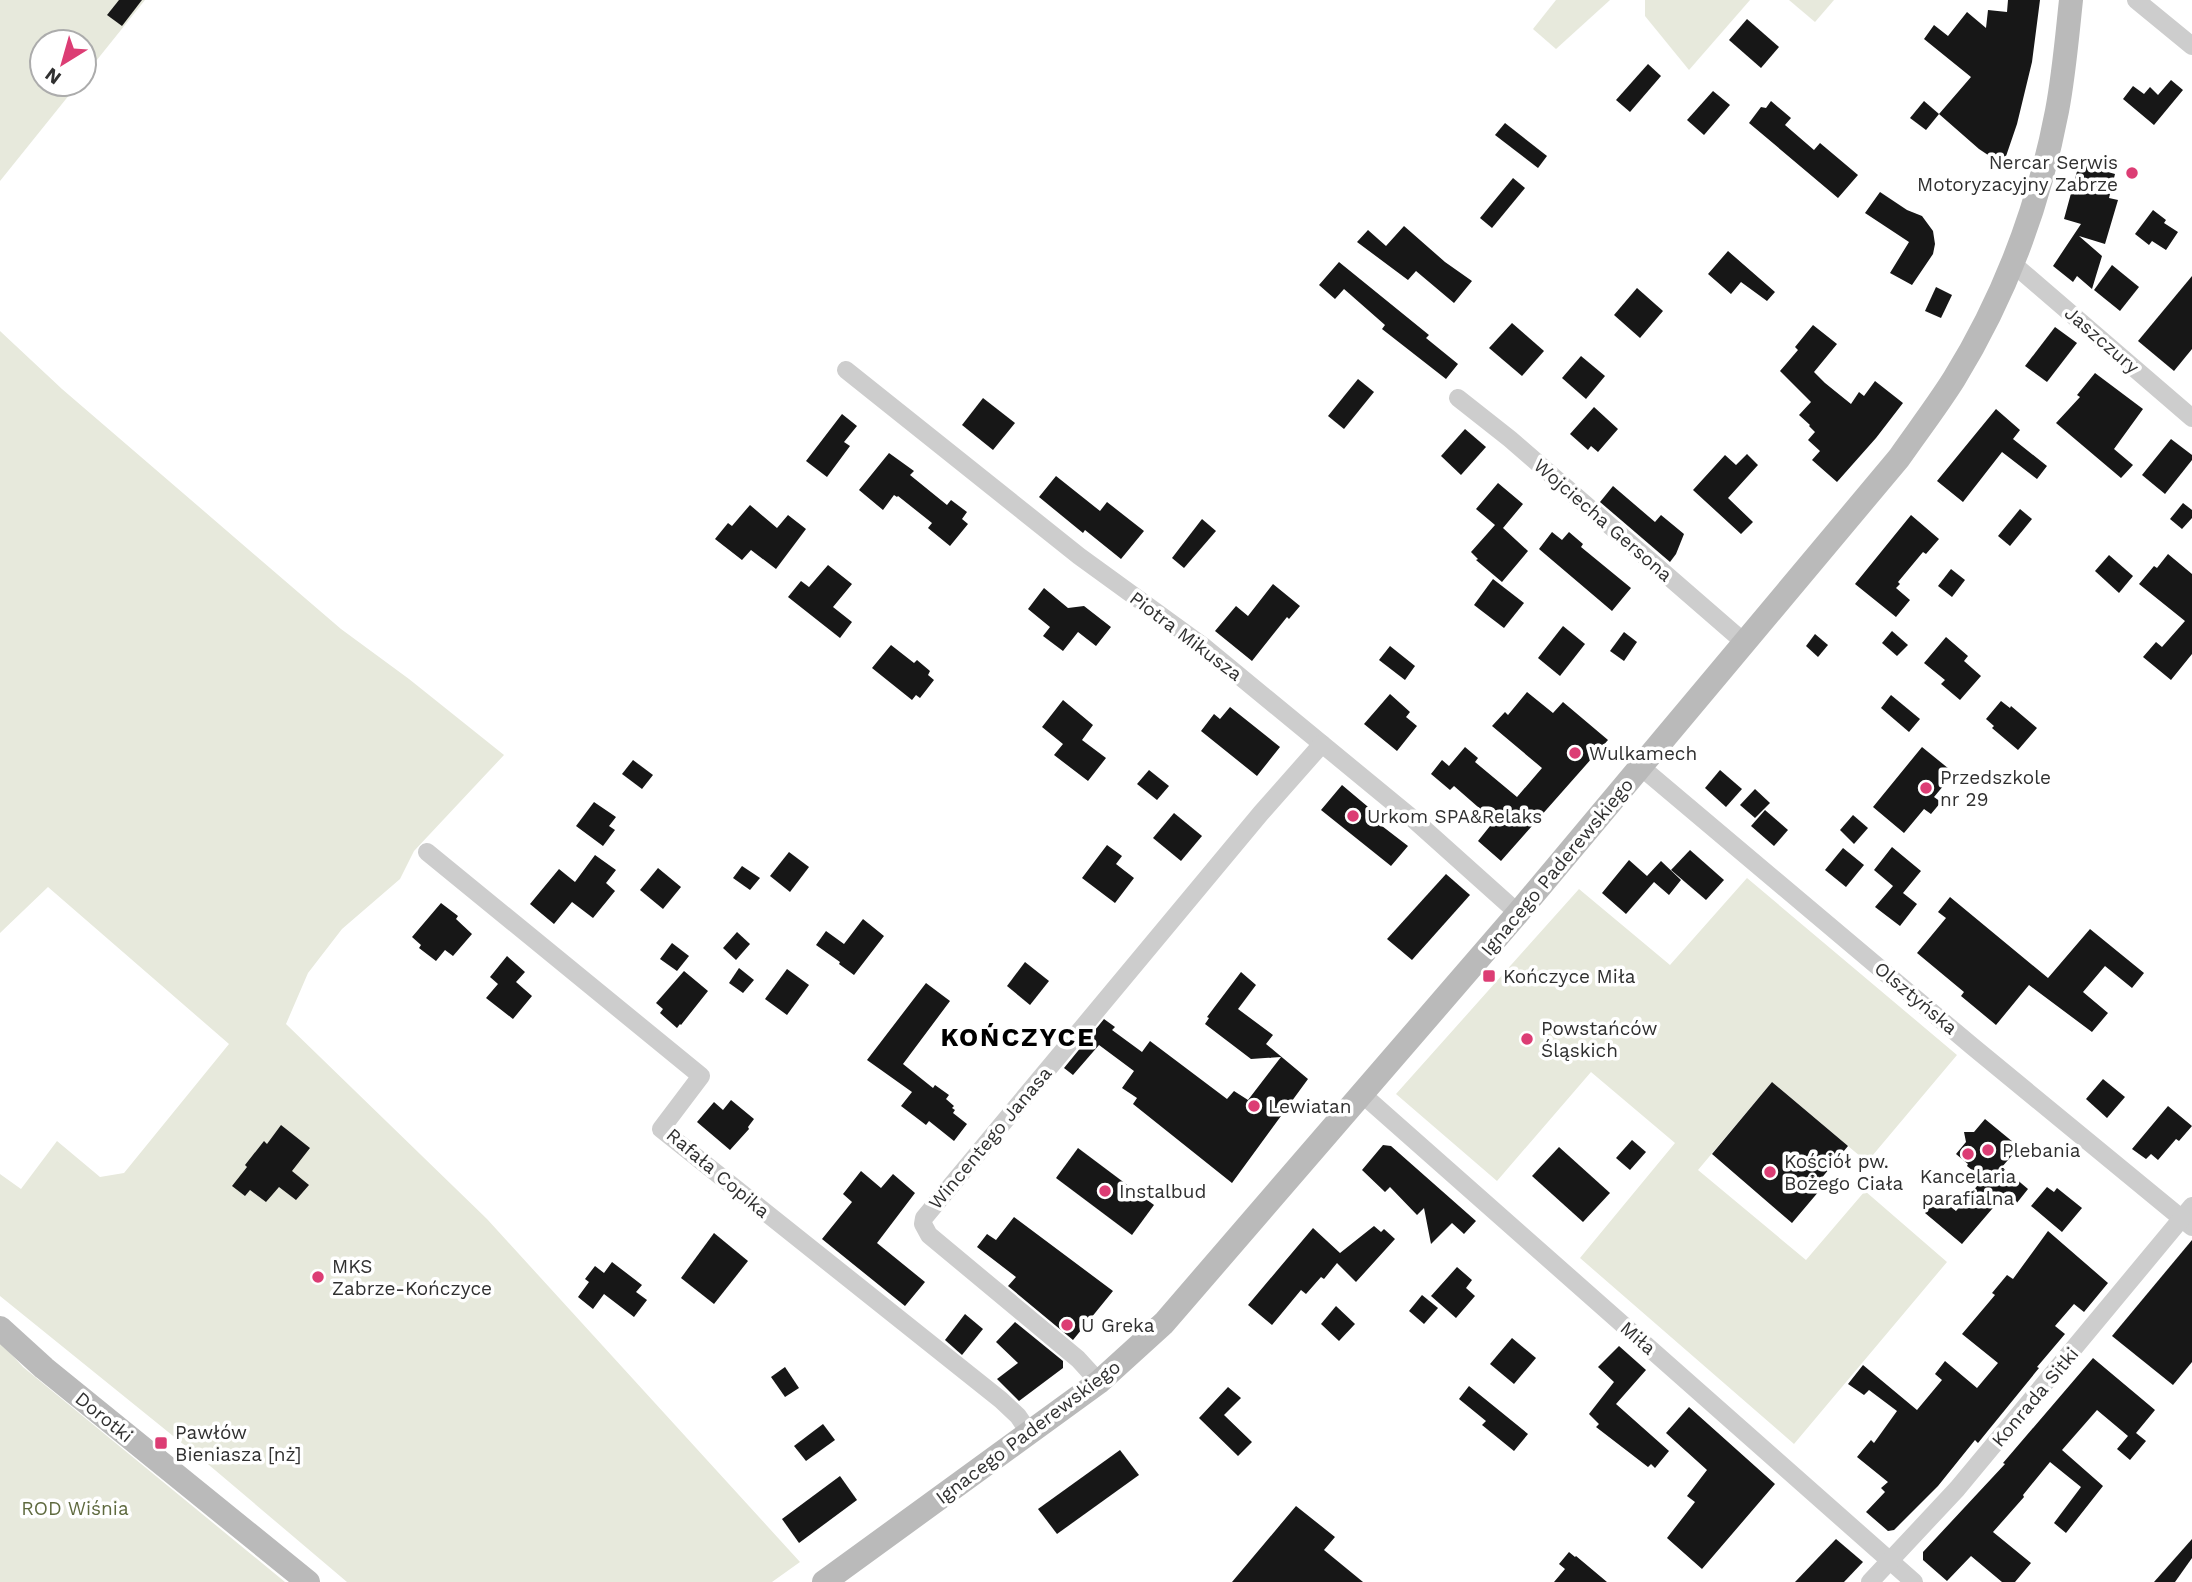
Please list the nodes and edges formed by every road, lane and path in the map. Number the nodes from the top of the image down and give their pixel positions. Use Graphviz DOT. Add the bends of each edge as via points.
graph roads {
  1 [pos="2071,0"];
  2 [pos="2136,0"];
  3 [pos="2192,46"];
  4 [pos="2012,263"];
  5 [pos="846,370"];
  6 [pos="1458,398"];
  7 [pos="2192,418"];
  8 [pos="1745,643"];
  9 [pos="1322,744"];
  10 [pos="1641,767"];
  11 [pos="427,852"];
  12 [pos="1518,913"];
  13 [pos="1362,1094"];
  14 [pos="2189,1217"];
  15 [pos="0,1328"];
  16 [pos="1099,1382"];
  17 [pos="1030,1432"];
  18 [pos="1890,1562"];
  19 [pos="308,1582"];
  20 [pos="824,1582"];
  21 [pos="1870,1582"];
  22 [pos="1914,1582"];
  1 -- 4 [label="main road, Ignacego Paderewskiego" via="2052,134"];
  2 -- 3 [label="street"];
  4 -- 7 [label="street, Jaszczury"];
  4 -- 8 [label="main road, Ignacego Paderewskiego" via="1954,380 1899,458"];
  5 -- 9 [label="street, Piotra Mikusza" via="1079,556 1203,646"];
  6 -- 8 [label="street, Wojciecha Gersona"];
  8 -- 10 [label="main road, Ignacego Paderewskiego"];
  9 -- 12 [label="street, Piotra Mikusza"];
  9 -- 16 [label="street, Wincentego Janasa" via="924,1218 929,1235 1078,1359"];
  10 -- 12 [label="main road, Ignacego Paderewskiego"];
  10 -- 14 [label="street, Olsztyńska" via="1961,1037"];
  11 -- 17 [label="street, Rafała Copika" via="701,1076 661,1129 1001,1400"];
  12 -- 13 [label="main road, Ignacego Paderewskiego"];
  13 -- 16 [label="main road, Ignacego Paderewskiego" via="1164,1323"];
  13 -- 18 [label="street, Miła"];
  14 -- 18 [label="street, Konrada Sitki"];
  15 -- 19 [label="main road, Dorotki"];
  16 -- 17 [label="main road, Ignacego Paderewskiego"];
  17 -- 20 [label="main road, Ignacego Paderewskiego"];
  18 -- 21 [label="street, Konrada Sitki"];
  18 -- 22 [label="street, Miła"];
}
